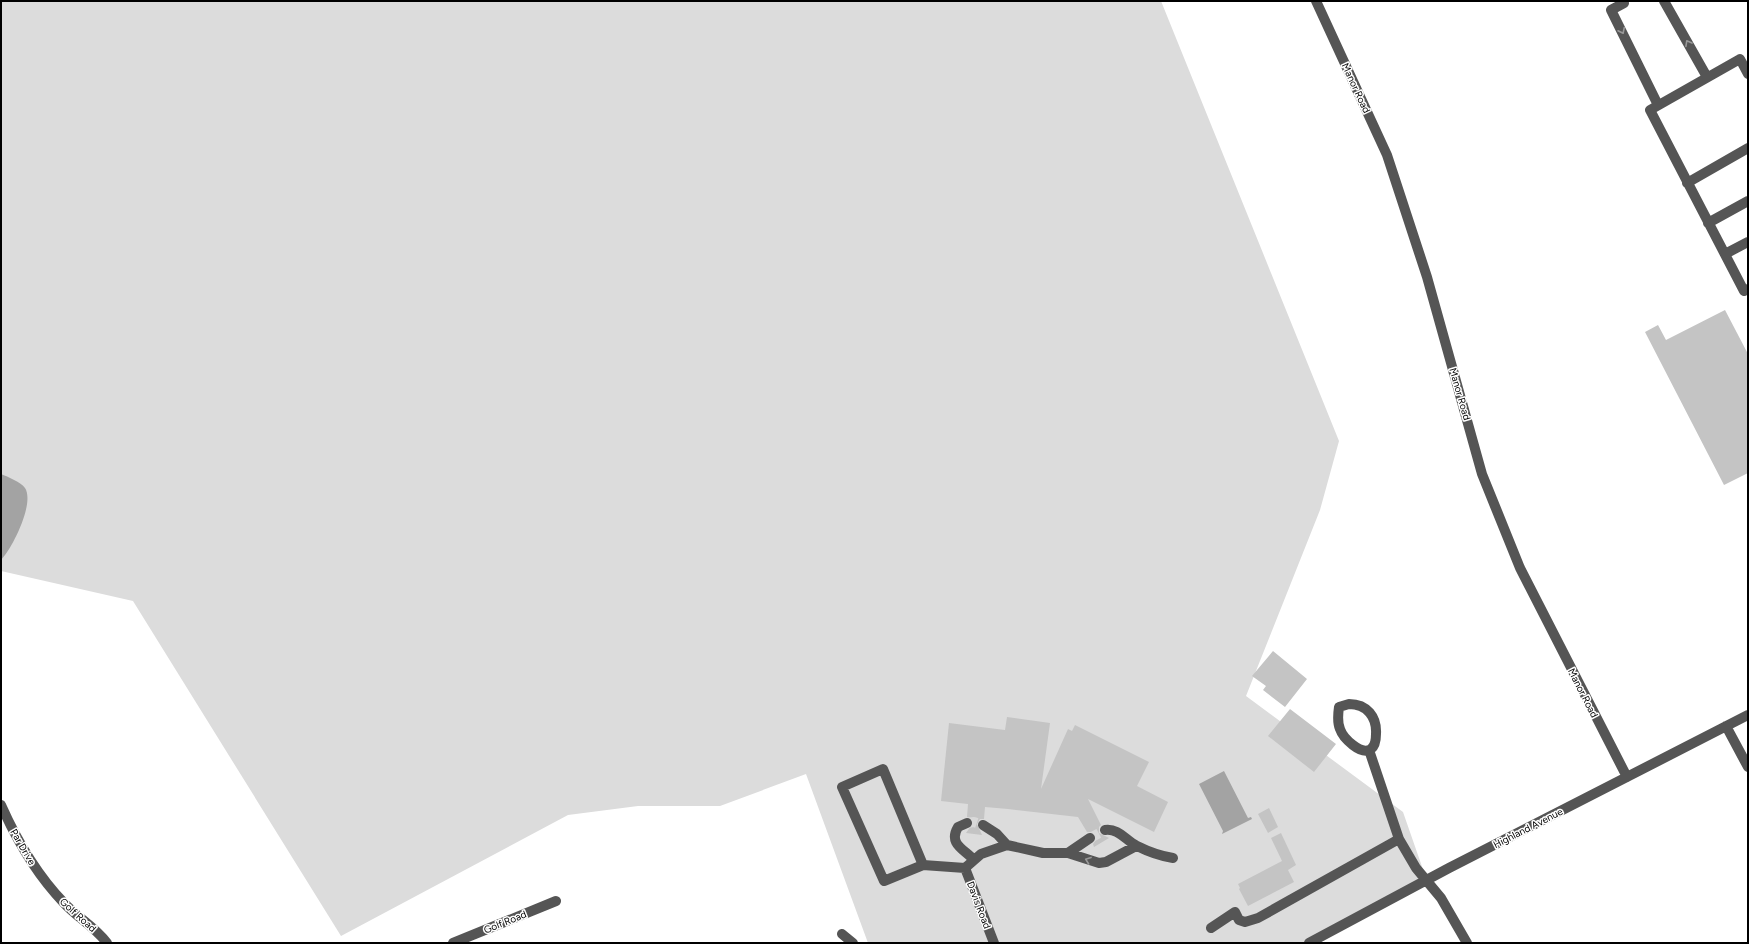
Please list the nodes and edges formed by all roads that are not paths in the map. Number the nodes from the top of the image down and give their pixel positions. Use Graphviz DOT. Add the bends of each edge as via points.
graph roads {
  1 [pos="1316,1"];
  2 [pos="1664,1"];
  3 [pos="1624,3"];
  4 [pos="1748,74"];
  5 [pos="1707,77"];
  6 [pos="1658,105"];
  7 [pos="1748,148"];
  8 [pos="1687,183"];
  9 [pos="1748,201"];
  10 [pos="1708,223"];
  11 [pos="1748,242"];
  12 [pos="1725,254"];
  13 [pos="1747,292"];
  14 [pos="1748,715"];
  15 [pos="1726,726"];
  16 [pos="1369,750"];
  17 [pos="1748,767"];
  18 [pos="1627,777"];
  19 [pos="1,805"];
  20 [pos="967,823"];
  21 [pos="983,825"];
  22 [pos="1104,830"];
  23 [pos="1090,838"];
  24 [pos="1399,839"];
  25 [pos="1007,845"];
  26 [pos="1136,846"];
  27 [pos="1068,853"];
  28 [pos="1173,858"];
  29 [pos="974,860"];
  30 [pos="923,865"];
  31 [pos="965,868"];
  32 [pos="1427,881"];
  33 [pos="49,886"];
  34 [pos="556,901"];
  35 [pos="1211,928"];
  36 [pos="842,934"];
  37 [pos="107,943"];
  38 [pos="453,943"];
  39 [pos="853,943"];
  40 [pos="994,943"];
  41 [pos="1309,943"];
  42 [pos="1467,943"];
  1 -- 18 [label="street, Manor Road" via="1387,155 1427,277 1482,474 1517,561"];
  5 -- 2 [label="street, one-way"];
  3 -- 6 [label="street, one-way" via="1611,10"];
  4 -- 5 [label="street" via="1740,59"];
  5 -- 6 [label="street"];
  6 -- 8 [label="street" via="1650,110"];
  7 -- 8 [label="street"];
  8 -- 10 [label="street"];
  9 -- 10 [label="street"];
  10 -- 12 [label="street"];
  11 -- 12 [label="street"];
  12 -- 13 [label="street"];
  14 -- 15 [label="street, Highland Avenue"];
  15 -- 17 [label="street"];
  15 -- 18 [label="street, Highland Avenue"];
  16 -- 16 [label="street" via="1374,745 1376,735 1375,721 1370,713 1358,705 1340,706 1338,722 1344,736 1357,748"];
  16 -- 24 [label="street"];
  18 -- 32 [label="street, Highland Avenue"];
  19 -- 33 [label="street, Par Drive" via="26,854"];
  20 -- 29 [label="street" via="958,827 955,839 957,846"];
  21 -- 25 [label="street" via="997,834"];
  22 -- 26 [label="street" via="1117,832"];
  23 -- 27 [label="street"];
  24 -- 32 [label="street"];
  24 -- 35 [label="street" via="1258,918 1242,921 1235,912"];
  25 -- 27 [label="street" via="1043,853"];
  25 -- 29 [label="street" via="981,854"];
  26 -- 27 [label="street, one-way" via="1106,862 1099,863"];
  26 -- 28 [label="street" via="1157,855"];
  29 -- 31 [label="street"];
  30 -- 30 [label="street" via="884,881 842,787 883,769"];
  30 -- 31 [label="street"];
  31 -- 40 [label="street, Davis Road"];
  32 -- 41 [label="street, Highland Avenue"];
  32 -- 42 [label="street" via="1441,898"];
  33 -- 37 [label="street, Golf Road"];
  34 -- 38 [label="street, Golf Road"];
  36 -- 39 [label="street"];
}
